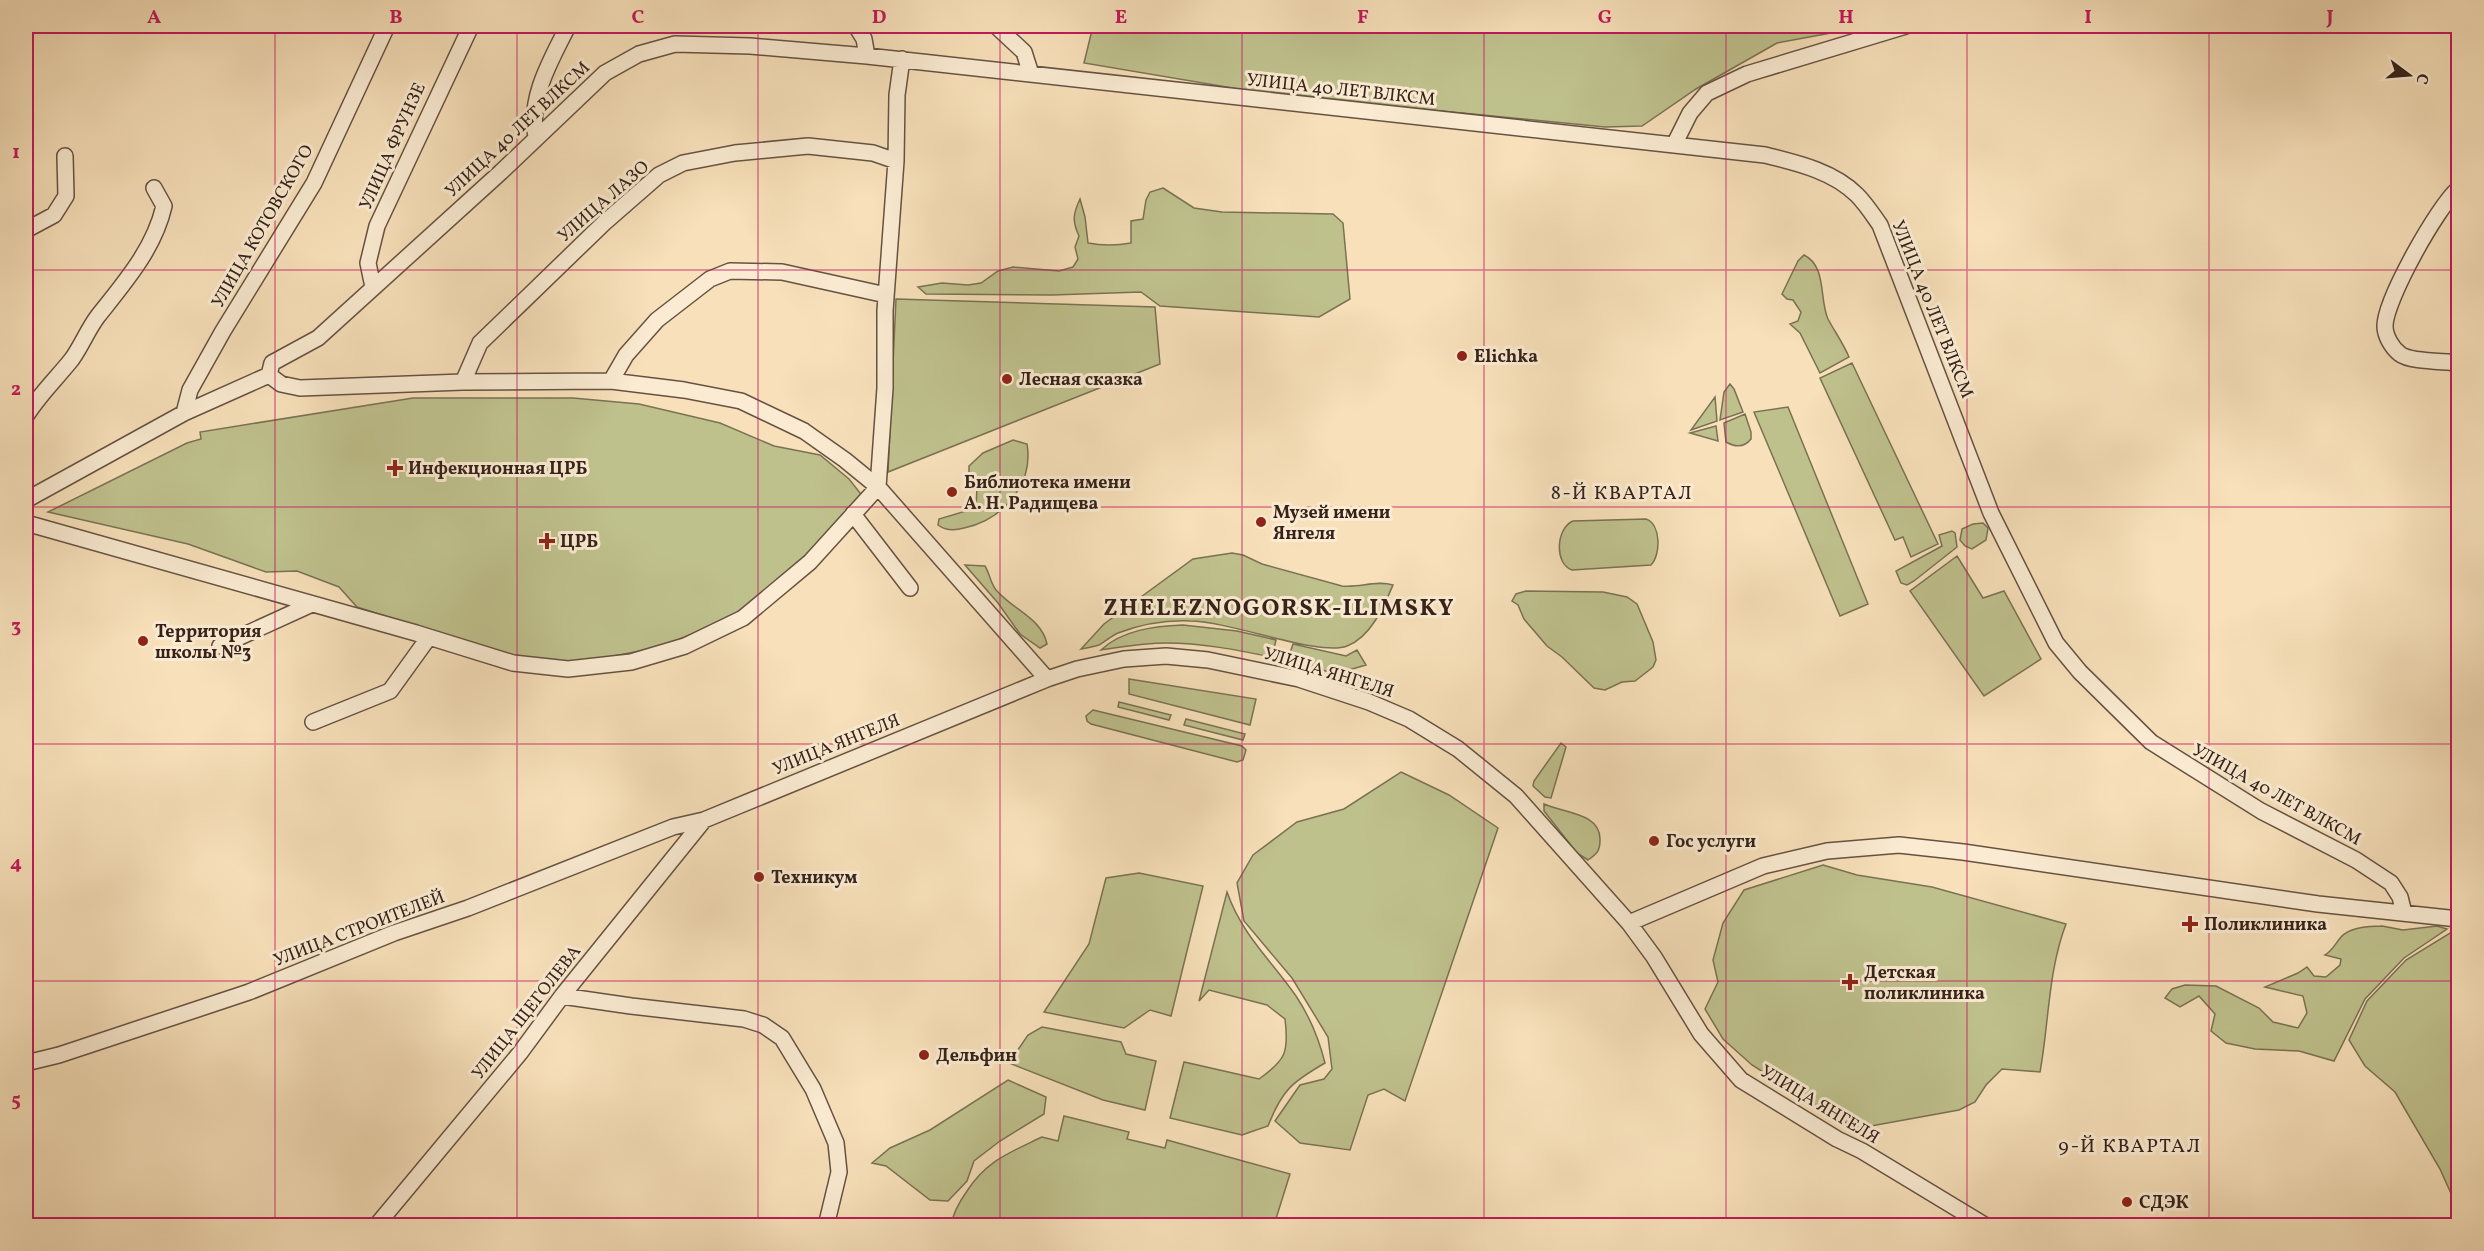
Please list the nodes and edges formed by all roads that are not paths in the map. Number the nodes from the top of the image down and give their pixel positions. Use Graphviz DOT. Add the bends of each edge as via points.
graph roads {
  1 [pos="387,26"];
  2 [pos="471,26"];
  3 [pos="568,26"];
  4 [pos="856,26"];
  5 [pos="996,26"];
  6 [pos="1906,26"];
  7 [pos="867,56"];
  8 [pos="902,59"];
  9 [pos="1031,74"];
  10 [pos="536,137"];
  11 [pos="1675,143"];
  12 [pos="65,156"];
  13 [pos="896,161"];
  14 [pos="154,189"];
  15 [pos="2458,189"];
  16 [pos="26,230"];
  17 [pos="373,287"];
  18 [pos="886,295"];
  19 [pos="2458,363"];
  20 [pos="269,375"];
  21 [pos="611,381"];
  22 [pos="463,382"];
  23 [pos="184,413"];
  24 [pos="26,416"];
  25 [pos="878,487"];
  26 [pos="26,500"];
  27 [pos="853,514"];
  28 [pos="26,524"];
  29 [pos="910,588"];
  30 [pos="312,604"];
  31 [pos="429,637"];
  32 [pos="220,646"];
  33 [pos="1047,679"];
  34 [pos="313,722"];
  35 [pos="704,820"];
  36 [pos="2404,913"];
  37 [pos="2458,919"];
  38 [pos="1629,923"];
  39 [pos="562,996"];
  40 [pos="26,1063"];
  41 [pos="376,1226"];
  42 [pos="826,1226"];
  43 [pos="1986,1226"];
  1 -- 23 [label="street, УЛИЦА КОТОВСКОГО" via="314,183 223,331 190,390"];
  2 -- 17 [label="street, УЛИЦА ФРУНЗЕ" via="377,226 368,263"];
  3 -- 10 [label="street" via="536,98"];
  4 -- 7 [label="street" via="864,39"];
  5 -- 9 [label="street" via="1024,52"];
  6 -- 11 [label="street" via="1747,74 1707,93 1689,112"];
  7 -- 8 [label="street, УЛИЦА 40 ЛЕТ ВЛКСМ"];
  7 -- 10 [label="street, УЛИЦА 40 ЛЕТ ВЛКСМ" via="675,44 639,54 605,73"];
  8 -- 9 [label="street, УЛИЦА 40 ЛЕТ ВЛКСМ"];
  8 -- 13 [label="street"];
  9 -- 11 [label="street, УЛИЦА 40 ЛЕТ ВЛКСМ"];
  10 -- 17 [label="street, УЛИЦА 40 ЛЕТ ВЛКСМ"];
  11 -- 36 [label="street, УЛИЦА 40 ЛЕТ ВЛКСМ" via="1765,155 1805,165 1857,195 1880,225 1991,513 2056,643 2151,742 2261,811 2356,860 2391,883"];
  12 -- 16 [label="street" via="66,196 54,215"];
  13 -- 18 [label="street"];
  13 -- 22 [label="street, УЛИЦА ЛАЗО" via="873,153 808,146 683,163 659,175 480,343"];
  14 -- 24 [label="street" via="164,206 159,228 72,359"];
  15 -- 19 [label="street" via="2421,242 2387,311 2384,328 2400,355"];
  17 -- 20 [label="street, УЛИЦА 40 ЛЕТ ВЛКСМ" via="318,338 272,363"];
  18 -- 21 [label="street" via="782,272 730,271 710,279 657,320 626,355"];
  18 -- 25 [label="street"];
  20 -- 22 [label="street" via="281,384 300,388"];
  20 -- 23 [label="street, УЛИЦА 40 ЛЕТ ВЛКСМ"];
  21 -- 22 [label="street"];
  21 -- 25 [label="street" via="741,401 804,431"];
  23 -- 26 [label="street, УЛИЦА 40 ЛЕТ ВЛКСМ"];
  25 -- 27 [label="street"];
  25 -- 33 [label="street"];
  27 -- 29 [label="street"];
  27 -- 31 [label="street" via="810,562 744,618 685,646 631,662 568,669 513,663"];
  28 -- 30 [label="street"];
  30 -- 31 [label="street"];
  30 -- 32 [label="street"];
  31 -- 34 [label="street" via="390,691"];
  33 -- 35 [label="street, УЛИЦА ЯНГЕЛЯ"];
  33 -- 38 [label="street, УЛИЦА ЯНГЕЛЯ" via="1124,659 1166,656 1273,673 1369,702 1409,719 1496,778"];
  35 -- 39 [label="street, УЛИЦА ЩЕГОЛЕВА"];
  35 -- 40 [label="street, УЛИЦА СТРОИТЕЛЕЙ" via="673,827 249,992"];
  36 -- 37 [label="street"];
  36 -- 38 [label="street" via="1899,845 1827,851 1763,866"];
  38 -- 43 [label="street, УЛИЦА ЯНГЕЛЯ" via="1701,1034 1741,1080"];
  39 -- 41 [label="street, УЛИЦА ЩЕГОЛЕВА" via="520,1053"];
  39 -- 42 [label="street" via="744,1018 783,1038 813,1089 836,1143 839,1172"];
}
